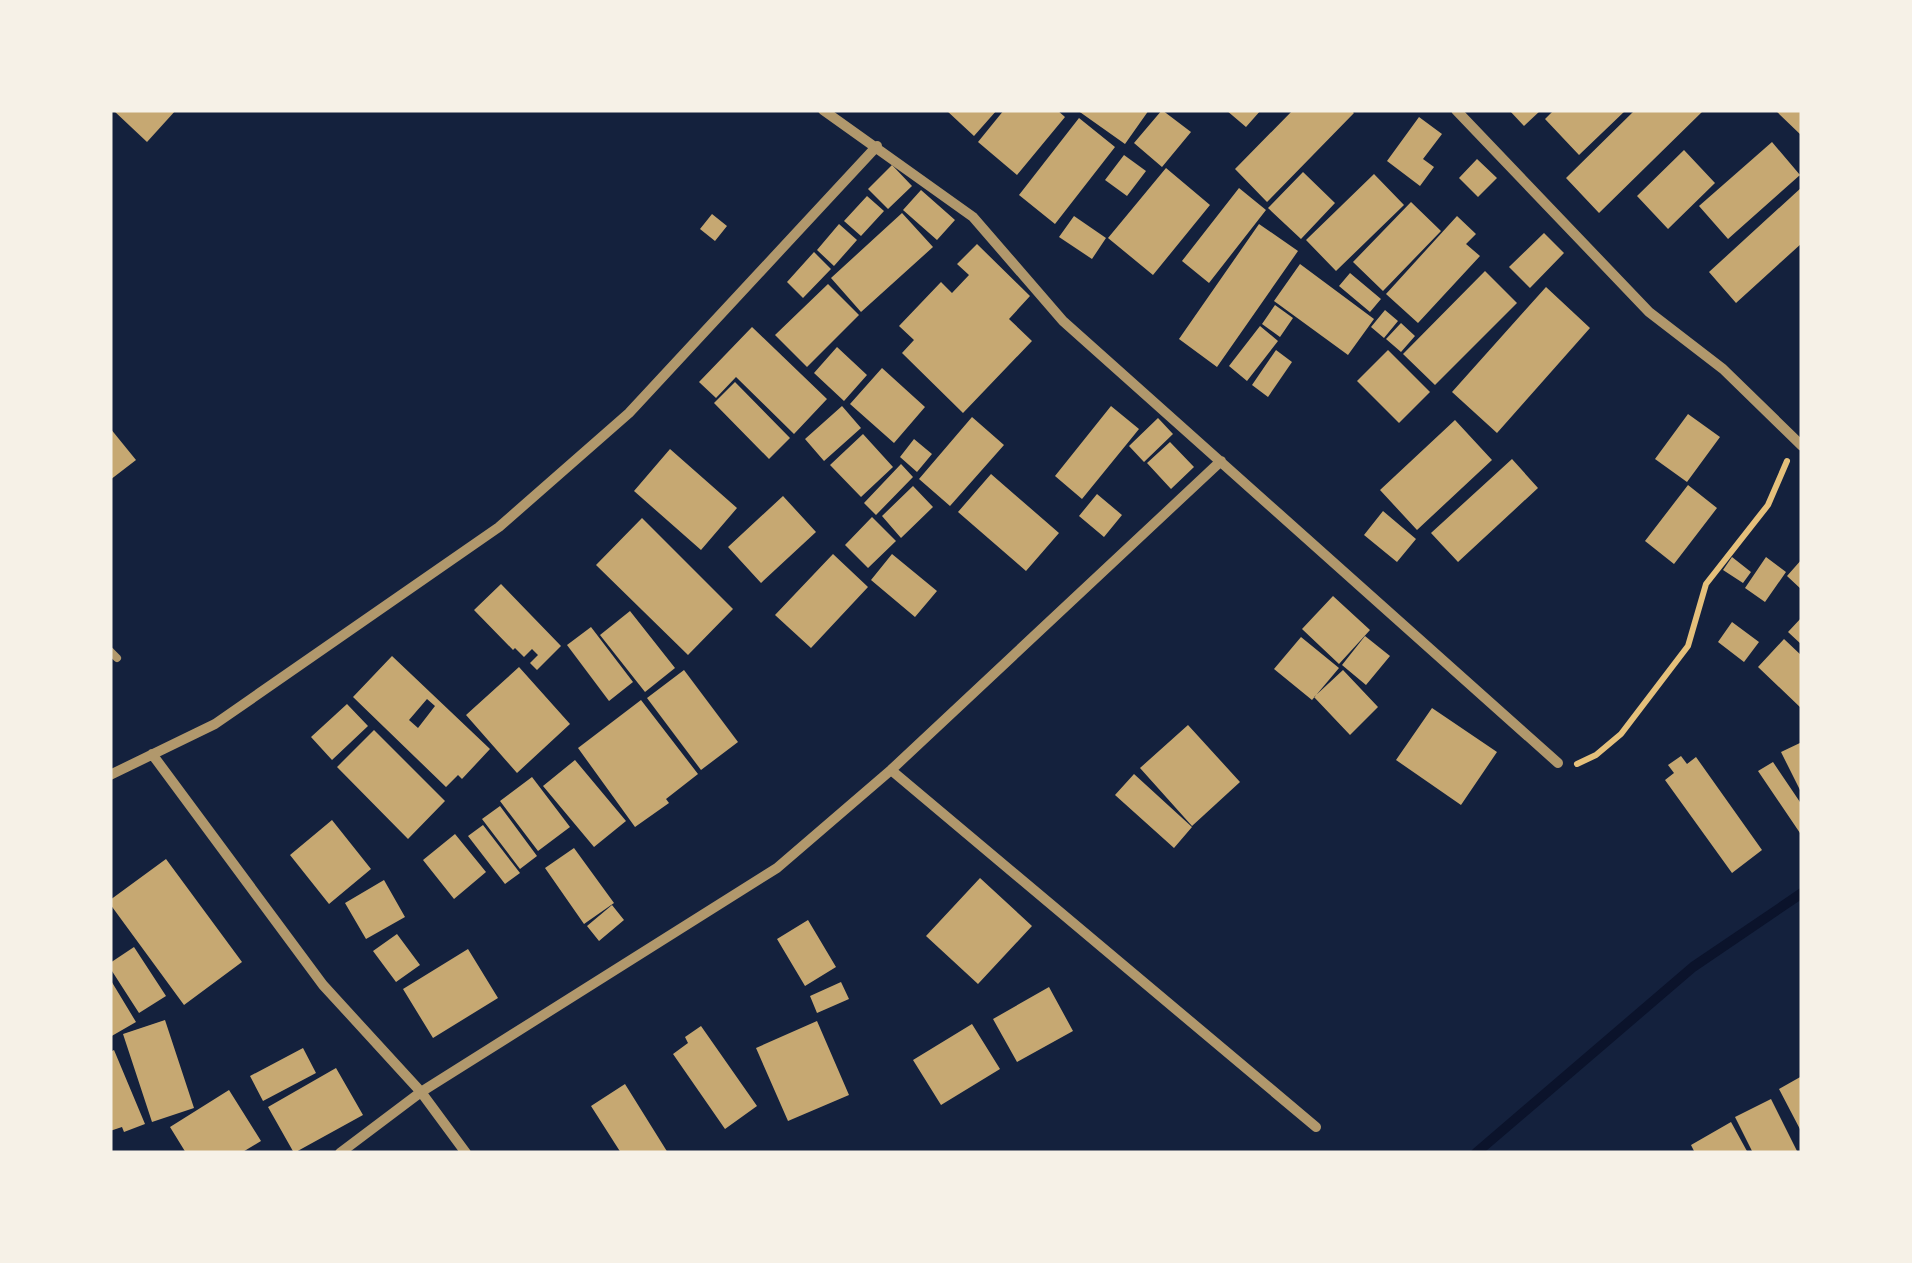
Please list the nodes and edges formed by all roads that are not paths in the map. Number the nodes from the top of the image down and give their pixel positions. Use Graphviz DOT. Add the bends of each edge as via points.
graph roads {
  1 [pos="823,110"];
  2 [pos="1456,110"];
  3 [pos="876,146"];
  4 [pos="1799,444"];
  5 [pos="1221,460"];
  6 [pos="152,754"];
  7 [pos="1558,763"];
  8 [pos="891,770"];
  9 [pos="110,775"];
  10 [pos="421,1092"];
  11 [pos="1316,1127"];
  12 [pos="340,1153"];
  13 [pos="466,1153"];
  1 -- 3 [label="street"];
  2 -- 4 [label="street" via="1649,312 1723,369"];
  3 -- 5 [label="street" via="972,218 1064,321"];
  3 -- 6 [label="street" via="629,413 499,526 215,724"];
  5 -- 7 [label="street"];
  5 -- 8 [label="street"];
  6 -- 9 [label="street"];
  6 -- 10 [label="street" via="322,985"];
  8 -- 10 [label="street" via="777,868"];
  8 -- 11 [label="street"];
  10 -- 12 [label="street"];
  10 -- 13 [label="street"];
}
